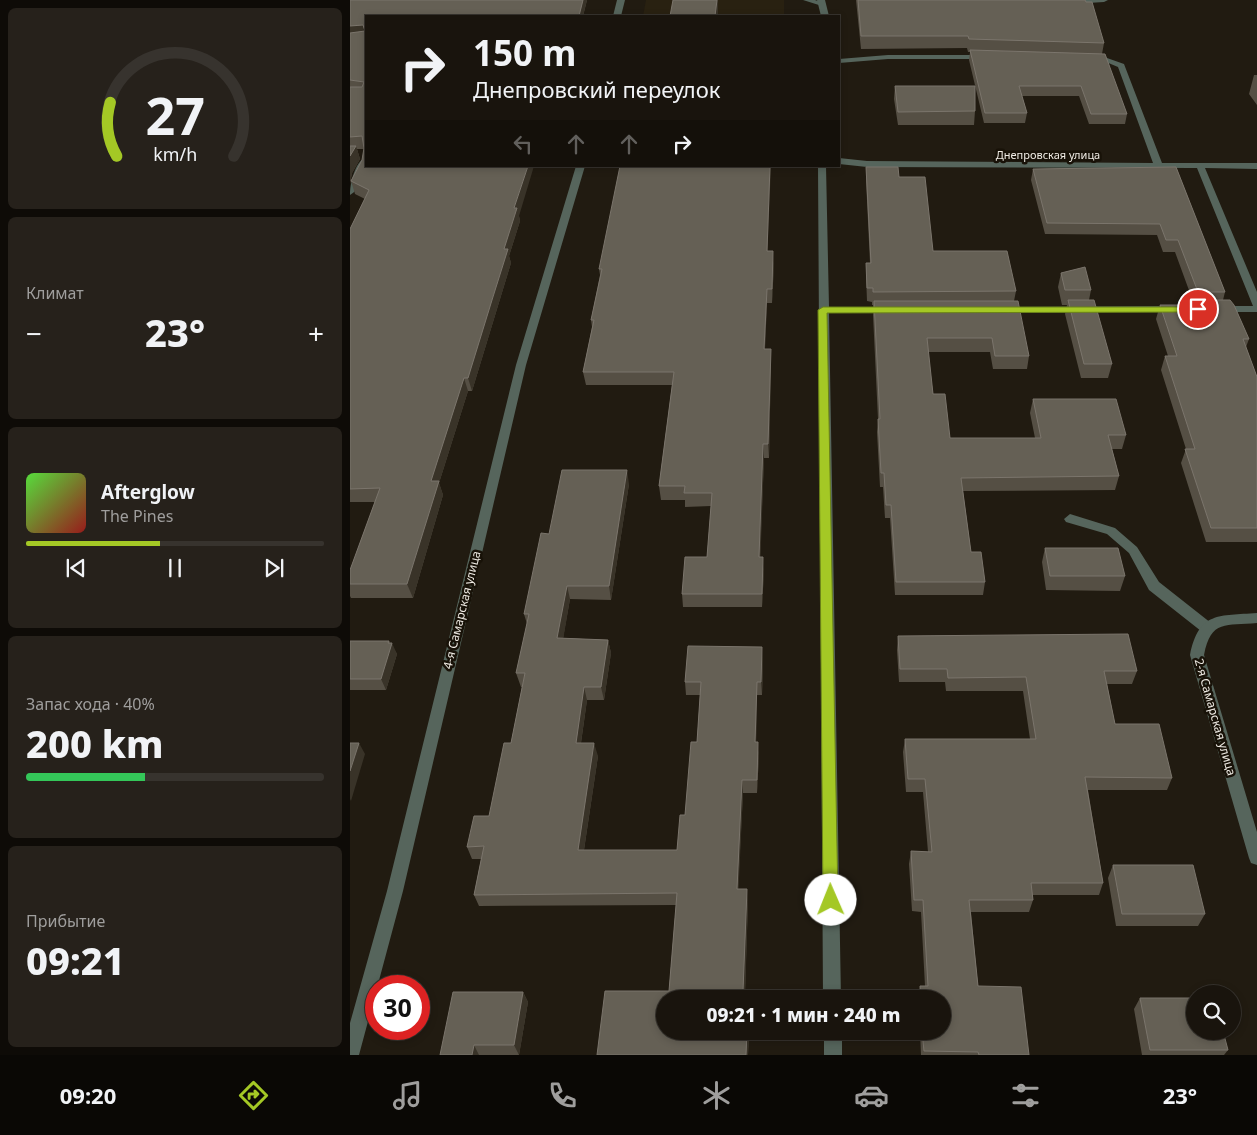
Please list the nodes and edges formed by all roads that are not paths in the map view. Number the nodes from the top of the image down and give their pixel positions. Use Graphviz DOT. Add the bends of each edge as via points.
graph roads {
  1 [pos="621,0"];
  2 [pos="807,0"];
  3 [pos="1104,0"];
  4 [pos="822,2"];
  5 [pos="1066,2"];
  6 [pos="617,15"];
  7 [pos="825,15"];
  8 [pos="992,57"];
  9 [pos="1078,60"];
  10 [pos="840,61"];
  11 [pos="364,156"];
  12 [pos="840,162"];
  13 [pos="1200,166"];
  14 [pos="1257,166"];
  15 [pos="580,167"];
  16 [pos="822,167"];
  17 [pos="1159,167"];
  18 [pos="350,192"];
  19 [pos="1257,304"];
  20 [pos="1188,309"];
  21 [pos="1208,309"];
  22 [pos="1257,309"];
  23 [pos="823,310"];
  24 [pos="902,310"];
  25 [pos="990,310"];
  26 [pos="1070,519"];
  27 [pos="1257,618"];
  28 [pos="1206,627"];
  29 [pos="1257,858"];
  30 [pos="832,990"];
  31 [pos="833,1040"];
  32 [pos="350,1055"];
  33 [pos="833,1055"];
  1 -- 6 [label="street"];
  2 -- 4 [label="street"];
  3 -- 5 [label="street"];
  4 -- 7 [label="street"];
  8 -- 10 [label="street" via="888,56"];
  9 -- 17 [label="street" via="1107,60 1120,66"];
  11 -- 18 [label="street"];
  12 -- 17 [label="street, Днепровская улица"];
  13 -- 14 [label="street, Днепровская улица"];
  13 -- 17 [label="street, Днепровская улица"];
  13 -- 19 [label="street"];
  15 -- 32 [label="street, 4-я Самарская улица" via="521,365 395,891"];
  16 -- 23 [label="street"];
  20 -- 25 [label="street"];
  21 -- 22 [label="street"];
  23 -- 24 [label="street"];
  23 -- 30 [label="street"];
  26 -- 28 [label="street" via="1111,531 1133,550 1154,586"];
  27 -- 28 [label="street" via="1224,620"];
  28 -- 29 [label="street, 2-я Самарская улица" via="1199,638 1197,656"];
  31 -- 33 [label="street"];
}
